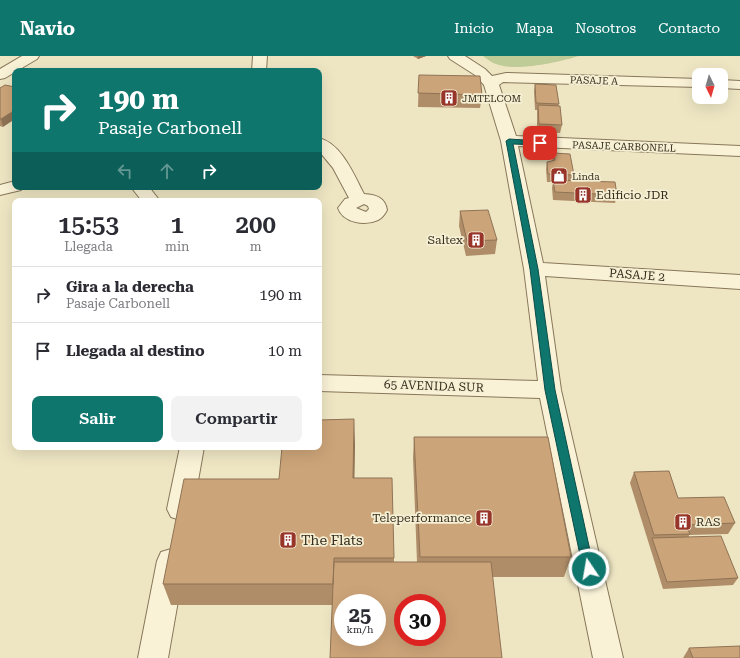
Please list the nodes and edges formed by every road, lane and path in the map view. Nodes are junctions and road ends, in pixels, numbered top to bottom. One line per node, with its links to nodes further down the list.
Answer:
1 (32, 56): 7 (street)
2 (44, 56): 5 (street)
3 (260, 56): 6 (street)
4 (455, 56): 11 (street)
5 (23, 68)
6 (259, 68)
7 (0, 75)
8 (12, 75): 9 (street)
9 (0, 81)
10 (692, 83): 11 (street, PASAJE A)
11 (491, 84): 14 (street)
12 (728, 84): 13 (street)
13 (740, 84)
14 (509, 141): 16 (street, PASAJE CARBONELL); 22 (street)
15 (322, 145): 21 (street)
16 (740, 151)
17 (12, 187): 18 (street)
18 (0, 190)
19 (142, 190): 20 (street)
20 (149, 198)
21 (358, 199)
22 (534, 269): 23 (street, PASAJE 2); 25 (street)
23 (740, 282)
24 (322, 383): 25 (street, 65 AVENIDA SUR)
25 (550, 390): 28 (street)
26 (191, 450): 27 (street)
27 (153, 658)
28 (608, 658)

